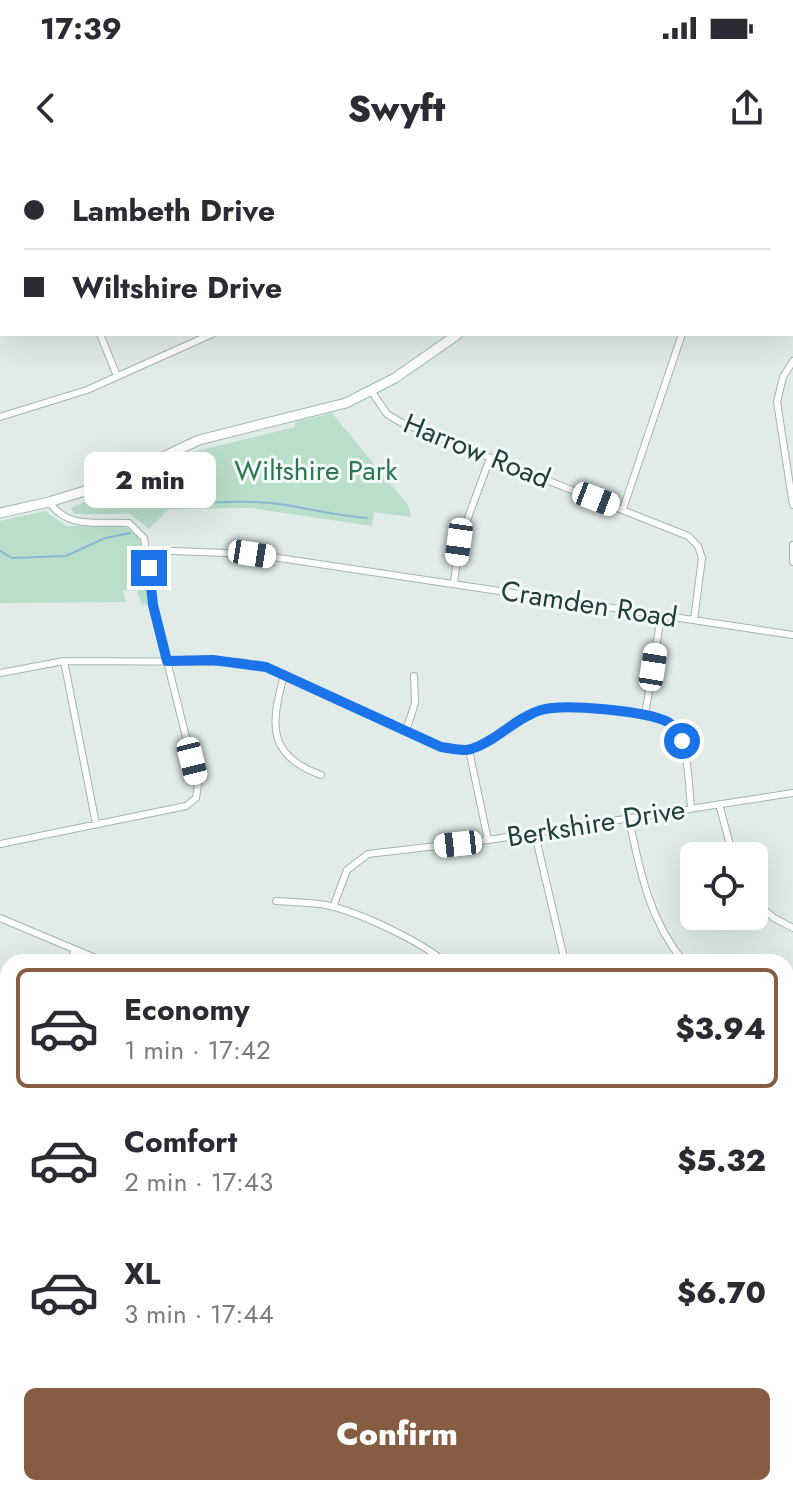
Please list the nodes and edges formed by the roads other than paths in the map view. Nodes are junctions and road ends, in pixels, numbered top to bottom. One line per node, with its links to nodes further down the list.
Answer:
1 (101, 336): 6 (street)
2 (207, 336): 6 (street)
3 (455, 336): 7 (main road)
4 (681, 336): 12 (street)
5 (793, 361): 11 (street)
6 (117, 376): 8 (street)
7 (372, 392): 9 (street, Harrow Road); 10 (main road)
8 (0, 417)
9 (490, 458): 12 (street, Harrow Road); 17 (street)
10 (49, 502): 13 (main road); 15 (street)
11 (793, 505)
12 (623, 509): 19 (street, Harrow Road)
13 (0, 513)
14 (793, 545): 16 (street)
15 (147, 550): 17 (street, Cramden Road); 22 (street)
16 (793, 562)
17 (454, 583): 18 (street, Cramden Road)
18 (661, 616): 19 (street, Cramden Road); 26 (street)
19 (694, 620): 20 (street, Cramden Road)
20 (793, 635)
21 (64, 661): 22 (street); 23 (street); 34 (street)
22 (167, 661): 24 (street); 34 (street)
23 (0, 673)
24 (284, 675): 27 (street); 29 (street)
25 (414, 676): 27 (street)
26 (645, 715): 28 (street); 32 (street)
27 (406, 731): 28 (street)
28 (469, 750): 36 (street)
29 (321, 775)
30 (793, 793): 31 (street, Berkshire Drive)
31 (719, 804): 32 (street, Berkshire Drive); 37 (street)
32 (691, 808): 33 (street, Berkshire Drive)
33 (629, 819): 35 (street, Berkshire Drive); 49 (street)
34 (96, 824): 38 (street)
35 (535, 834): 36 (street, Berkshire Drive); 48 (street)
36 (488, 840): 40 (street, Berkshire Drive)
37 (729, 842)
38 (0, 844)
39 (276, 901): 40 (street)
40 (333, 907): 47 (street)
41 (768, 913): 43 (street)
42 (0, 918): 44 (street)
43 (793, 928)
44 (75, 950): 45 (street); 46 (street)
45 (73, 954)
46 (85, 954)
47 (434, 954)
48 (563, 954)
49 (677, 954)

